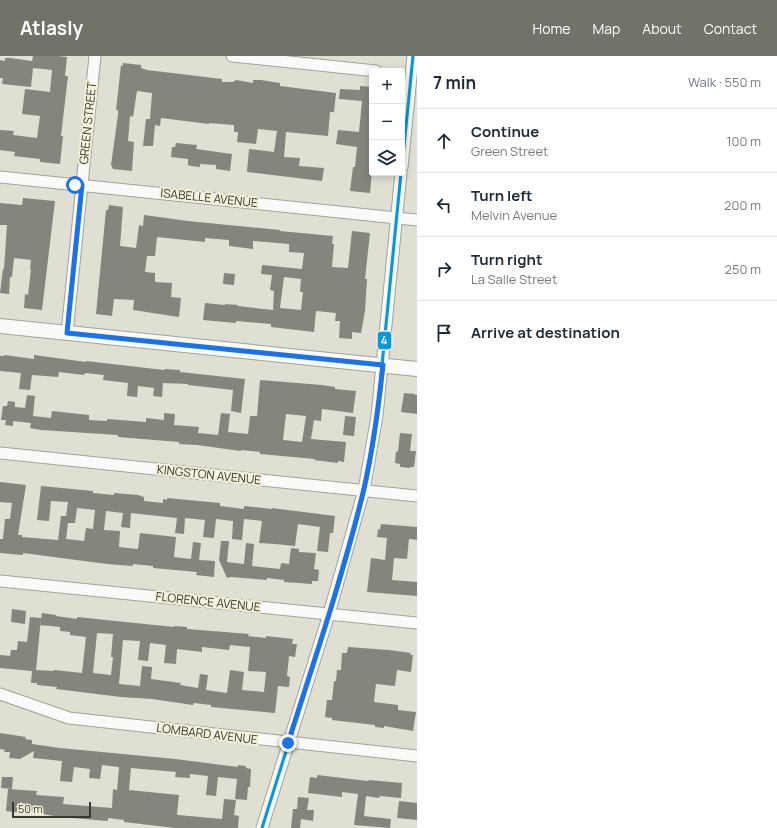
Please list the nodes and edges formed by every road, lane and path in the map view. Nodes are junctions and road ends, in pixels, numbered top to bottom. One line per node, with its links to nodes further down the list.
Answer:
1 (95, 56): 9 (street, GREEN STREET)
2 (232, 56): 4 (street)
3 (413, 56): 5 (street)
4 (369, 70)
5 (410, 75): 6 (street)
6 (404, 140)
7 (401, 176): 10 (street)
8 (0, 177): 9 (street, ISABELLE AVENUE)
9 (82, 185): 10 (street, ISABELLE AVENUE); 13 (street, GREEN STREET)
10 (397, 218): 11 (street, ISABELLE AVENUE); 14 (street)
11 (417, 220)
12 (0, 326): 13 (street)
13 (67, 333): 14 (street)
14 (383, 365): 15 (street); 17 (street)
15 (417, 369)
16 (0, 453): 17 (street, KINGSTON AVENUE)
17 (364, 490): 18 (street, KINGSTON AVENUE); 20 (street)
18 (417, 496)
19 (0, 581): 20 (street, FLORENCE AVENUE)
20 (329, 614): 21 (street, FLORENCE AVENUE); 23 (street)
21 (417, 623)
22 (0, 694): 23 (street, LOMBARD AVENUE)
23 (288, 743): 24 (street, LOMBARD AVENUE); 25 (street)
24 (417, 756)
25 (262, 828)

